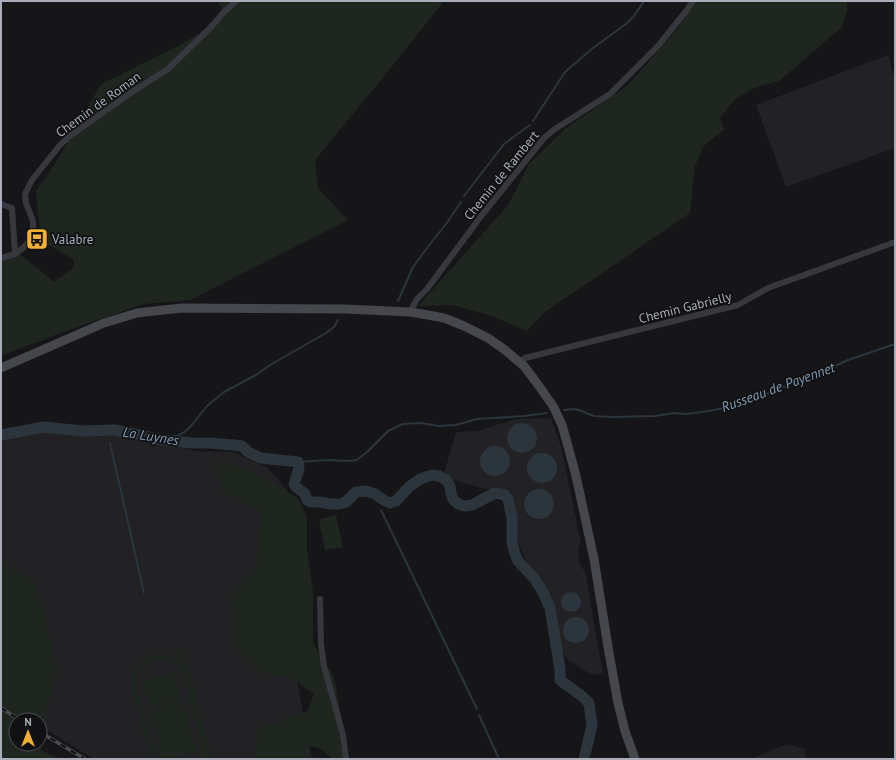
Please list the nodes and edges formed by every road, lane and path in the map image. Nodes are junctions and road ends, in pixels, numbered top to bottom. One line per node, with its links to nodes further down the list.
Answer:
1 (236, 1): 5 (street, Chemin de Roman)
2 (693, 1): 7 (street, Chemin de Rambert)
3 (1, 204): 5 (street)
4 (895, 242): 8 (street, Chemin Gabrielly)
5 (15, 254): 6 (street, Chemin de Roman)
6 (1, 258)
7 (410, 312): 8 (main road); 9 (main road)
8 (520, 362): 12 (main road)
9 (1, 367)
10 (320, 599): 11 (street)
11 (346, 759)
12 (635, 759)

